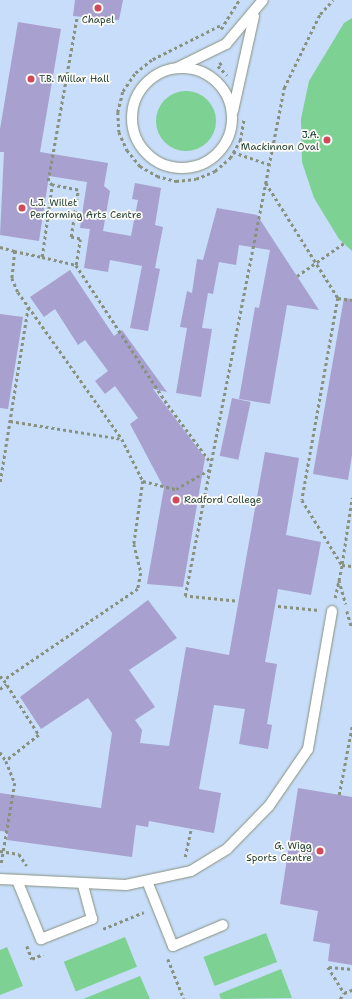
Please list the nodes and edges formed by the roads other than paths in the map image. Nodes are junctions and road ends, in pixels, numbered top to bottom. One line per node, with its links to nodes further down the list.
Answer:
1 (263, 0): 2 (lane)
2 (255, 14): 3 (lane); 4 (lane)
3 (177, 68): 4 (lane); 4 (lane)
4 (232, 115)
5 (332, 611): 8 (lane)
6 (0, 879): 7 (lane)
7 (18, 880): 9 (lane); 9 (lane)
8 (147, 881): 9 (lane); 10 (lane)
9 (83, 885)
10 (224, 925)

